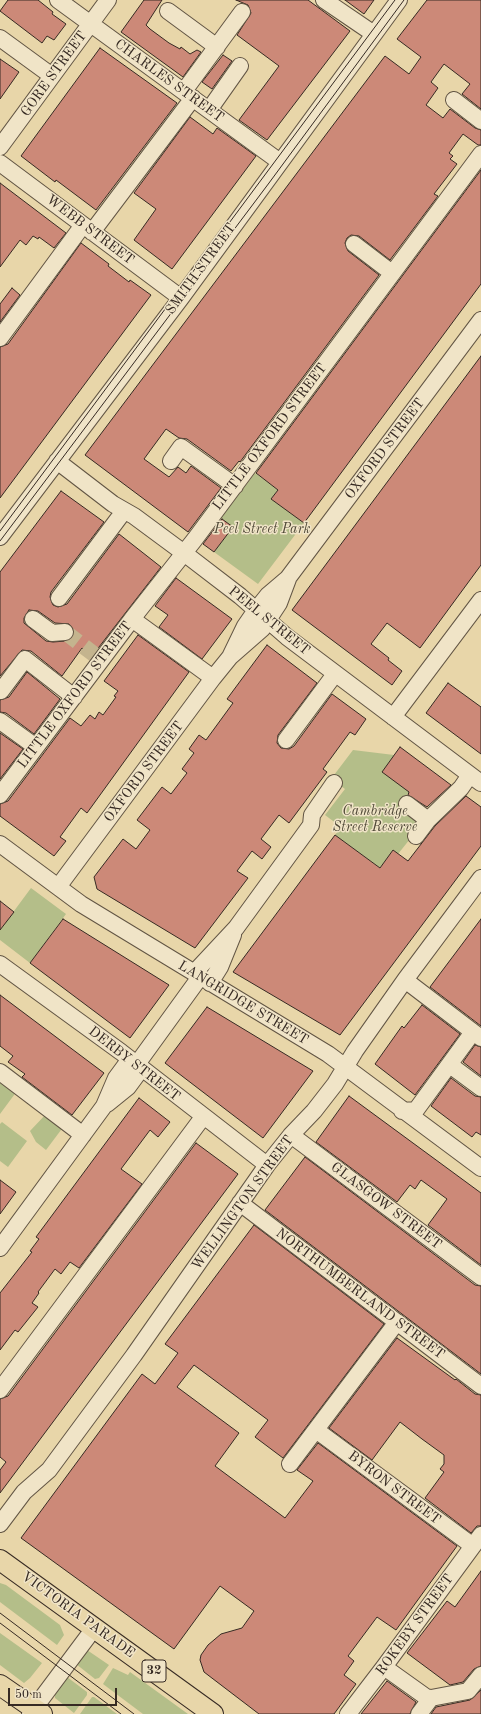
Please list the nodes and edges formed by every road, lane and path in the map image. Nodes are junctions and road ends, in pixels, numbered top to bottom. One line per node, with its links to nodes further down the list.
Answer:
1 (58, 0): 7 (street, CHARLES STREET)
2 (108, 0): 7 (street, GORE STREET)
3 (324, 0): 8 (street)
4 (399, 0): 8 (street, SMITH STREET)
5 (168, 11): 10 (street)
6 (242, 12): 10 (street)
7 (90, 24): 12 (street, GORE STREET); 13 (street, CHARLES STREET)
8 (374, 34): 19 (street, SMITH STREET)
9 (0, 38): 12 (street)
10 (217, 47): 13 (street)
11 (240, 66): 15 (street)
12 (52, 76): 17 (street, GORE STREET)
13 (189, 95): 15 (street, CHARLES STREET); 21 (street)
14 (454, 100): 16 (street)
15 (209, 110): 19 (street, CHARLES STREET)
16 (481, 120)
17 (0, 147)
18 (481, 154): 23 (street, LITTLE OXFORD STREET)
19 (280, 162): 24 (street, SMITH STREET)
20 (0, 163): 21 (street, WEBB STREET)
21 (88, 229): 24 (street, WEBB STREET); 26 (street)
22 (354, 244): 23 (street)
23 (384, 277): 29 (street, LITTLE OXFORD STREET)
24 (180, 298): 27 (street, SMITH STREET)
25 (481, 320): 35 (street, OXFORD STREET)
26 (0, 338)
27 (56, 461): 30 (street, PEEL STREET); 31 (street, SMITH STREET)
28 (171, 461): 29 (street)
29 (235, 486): 32 (street, LITTLE OXFORD STREET)
30 (124, 511): 32 (street, PEEL STREET); 33 (street)
31 (0, 537)
32 (184, 553): 35 (street, PEEL STREET); 37 (street, LITTLE OXFORD STREET)
33 (59, 598)
34 (481, 600): 43 (street)
35 (262, 615): 39 (street, PEEL STREET); 40 (street, OXFORD STREET)
36 (33, 619): 38 (street)
37 (132, 619): 40 (street); 42 (street, LITTLE OXFORD STREET)
38 (65, 632)
39 (335, 674): 43 (street, PEEL STREET); 45 (street)
40 (213, 678): 55 (street, OXFORD STREET)
41 (1, 691): 42 (street)
42 (74, 696): 46 (street, LITTLE OXFORD STREET)
43 (393, 717): 47 (street, PEEL STREET)
44 (0, 721): 46 (street)
45 (286, 740)
46 (36, 747): 49 (street, LITTLE OXFORD STREET)
47 (476, 779): 51 (street)
48 (334, 783): 57 (street)
49 (0, 795)
50 (406, 804): 51 (street)
51 (428, 820): 52 (street)
52 (416, 836)
53 (0, 844): 55 (street, LANGRIDGE STREET)
54 (481, 878): 58 (street, WELLINGTON STREET)
55 (58, 887): 57 (street, LANGRIDGE STREET)
56 (0, 964): 60 (street, DERBY STREET)
57 (201, 978): 60 (street); 62 (street, LANGRIDGE STREET)
58 (405, 980): 59 (street); 62 (street, WELLINGTON STREET)
59 (479, 1036): 61 (street)
60 (136, 1063): 66 (street, DERBY STREET); 67 (street)
61 (450, 1065): 64 (street); 65 (street)
62 (345, 1067): 65 (street, LANGRIDGE STREET); 68 (street, WELLINGTON STREET)
63 (0, 1072): 67 (street)
64 (481, 1088)
65 (402, 1111): 70 (street, LANGRIDGE STREET)
66 (203, 1117): 69 (street, DERBY STREET); 76 (street)
67 (83, 1135): 72 (street)
68 (291, 1135): 69 (street, WELLINGTON STREET); 73 (street, GLASGOW STREET)
69 (267, 1165): 71 (street, WELLINGTON STREET)
70 (481, 1168)
71 (240, 1203): 74 (street, NORTHUMBERLAND STREET); 79 (street, WELLINGTON STREET)
72 (0, 1248)
73 (481, 1277)
74 (397, 1322): 75 (street, NORTHUMBERLAND STREET); 77 (street)
75 (481, 1386)
76 (0, 1390)
77 (316, 1430): 78 (street); 80 (street, BYRON STREET)
78 (290, 1464)
79 (0, 1524)
80 (477, 1540): 83 (street, ROKEBY STREET)
81 (0, 1560): 82 (main road, VICTORIA PARADE / 32)
82 (95, 1627): 87 (street); 88 (main road, VICTORIA PARADE / 32)
83 (384, 1667): 86 (street); 89 (street, ROKEBY STREET)
84 (481, 1675): 86 (street)
85 (0, 1685): 87 (main road)
86 (431, 1698): 90 (street)
87 (35, 1712)
88 (213, 1714)
89 (348, 1714)
90 (419, 1714)

